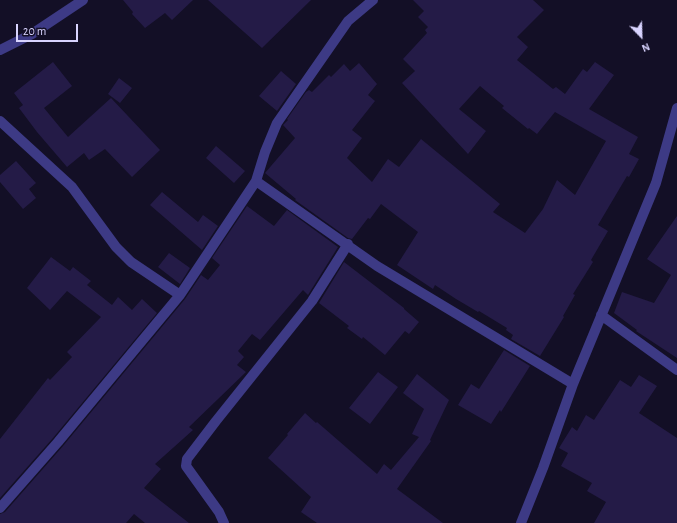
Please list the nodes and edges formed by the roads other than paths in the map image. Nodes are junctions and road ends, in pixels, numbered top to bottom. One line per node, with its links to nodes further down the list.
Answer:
1 (83, 0): 3 (street)
2 (373, 0): 6 (street)
3 (0, 50)
4 (677, 108): 9 (street)
5 (0, 121): 8 (street)
6 (256, 181): 7 (street); 8 (street)
7 (348, 244): 11 (street); 13 (street)
8 (180, 295): 12 (street)
9 (601, 315): 10 (street); 11 (street)
10 (677, 370)
11 (573, 384): 14 (street)
12 (0, 508)
13 (224, 523)
14 (521, 523)

